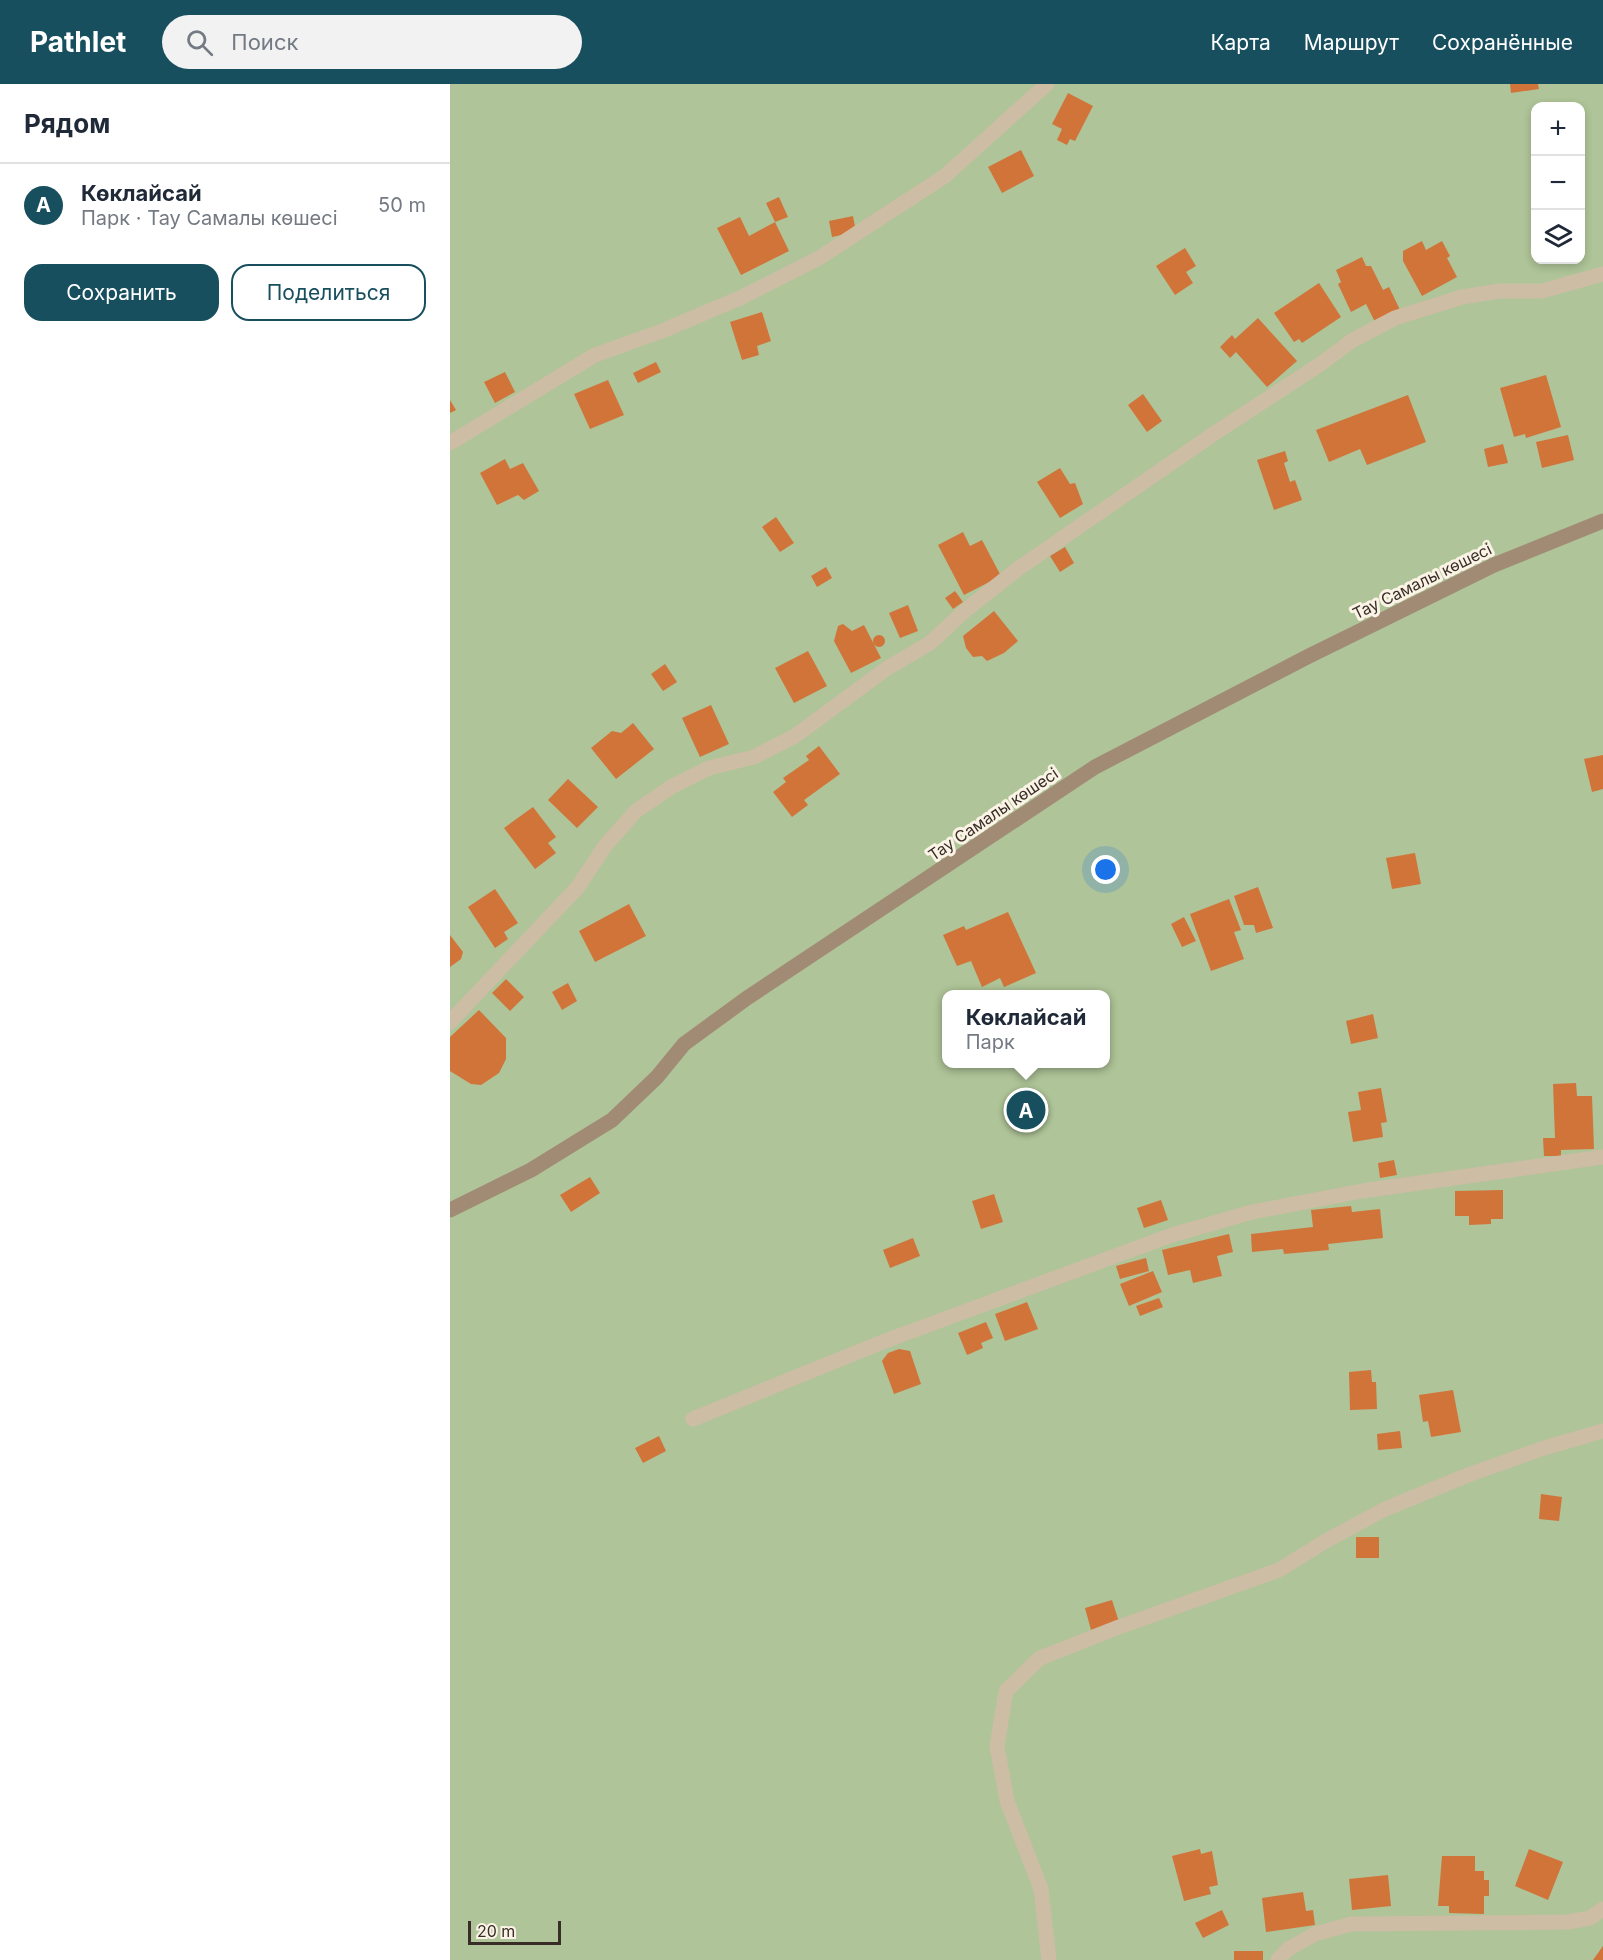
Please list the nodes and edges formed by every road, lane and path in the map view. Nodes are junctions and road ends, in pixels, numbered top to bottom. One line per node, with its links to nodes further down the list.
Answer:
1 (1047, 84): 3 (street)
2 (1603, 274): 5 (street)
3 (450, 443)
4 (1603, 521): 7 (street, Тау Самалы көшесі)
5 (450, 1022)
6 (1603, 1157): 8 (street)
7 (450, 1210)
8 (693, 1419)
9 (1603, 1431): 11 (street)
10 (1603, 1909): 12 (street)
11 (1049, 1960)
12 (1278, 1960)

